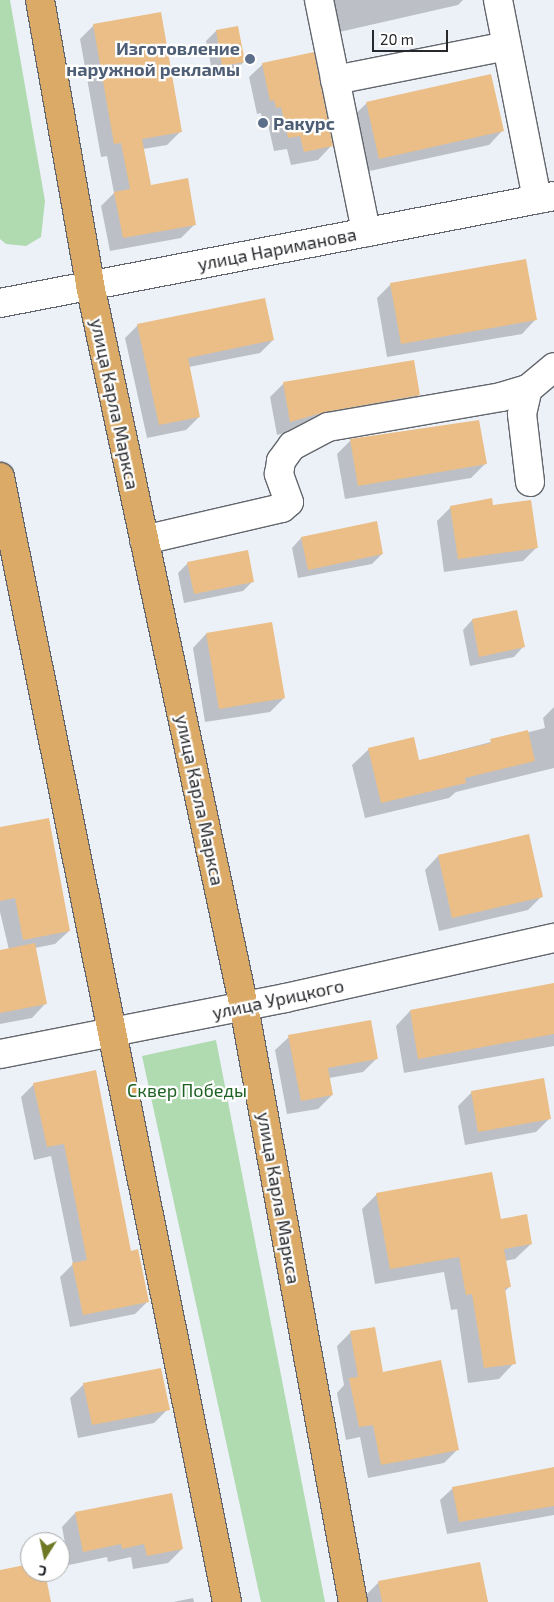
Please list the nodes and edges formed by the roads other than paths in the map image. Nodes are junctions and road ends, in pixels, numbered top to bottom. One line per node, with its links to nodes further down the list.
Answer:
1 (40, 0): 8 (main road, улица Карла Маркса)
2 (319, 0): 5 (street)
3 (498, 0): 4 (street)
4 (506, 46): 5 (street); 6 (street)
5 (335, 80): 7 (street)
6 (545, 198): 7 (street, улица Нариманова)
7 (366, 232): 8 (street, улица Нариманова)
8 (90, 285): 9 (street, улица Нариманова); 14 (main road, улица Карла Маркса)
9 (0, 303)
10 (554, 366): 11 (street)
11 (528, 389): 13 (street); 14 (street)
12 (0, 477): 17 (main road)
13 (530, 482)
14 (144, 540): 16 (main road, улица Карла Маркса)
15 (554, 938): 16 (street, улица Урицкого)
16 (244, 1007): 17 (street, улица Урицкого); 20 (main road, улица Карла Маркса)
17 (112, 1033): 18 (street, улица Урицкого); 19 (main road)
18 (0, 1054)
19 (227, 1602)
20 (353, 1602)

